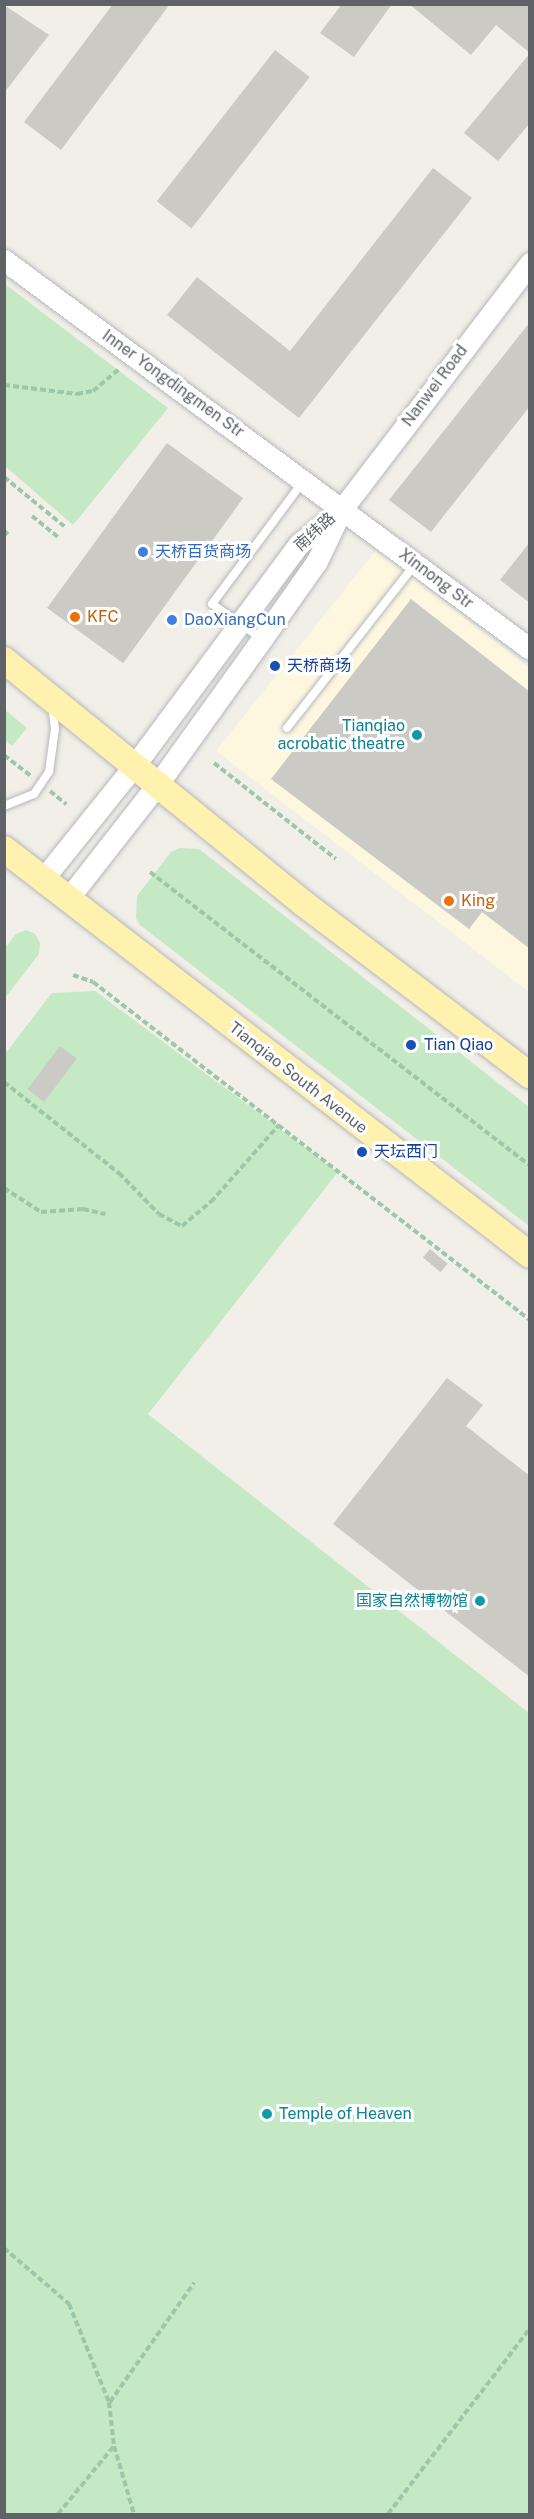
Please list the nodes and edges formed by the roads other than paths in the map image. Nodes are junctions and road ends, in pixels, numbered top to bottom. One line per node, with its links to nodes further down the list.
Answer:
1 (4, 260): 3 (street, Inner Yongdingmen Str)
2 (530, 264): 4 (street, Nanwei Road)
3 (304, 480): 4 (street, Inner Yongdingmen Str); 6 (lane)
4 (342, 509): 5 (street, Xinnong Str); 6 (street, 南纬路); 7 (street, 南纬路)
5 (415, 563): 8 (street, Xinnong Str); 11 (lane)
6 (239, 623): 7 (lane); 12 (street, 南纬路)
7 (262, 639): 13 (street, 南纬路)
8 (530, 649)
9 (4, 660): 10 (main road)
10 (51, 698): 12 (main road); 14 (lane)
11 (287, 728)
12 (134, 766): 13 (main road); 16 (street, 南纬路)
13 (157, 785): 17 (street, 南纬路); 18 (main road)
14 (4, 806)
15 (4, 849): 16 (main road, Tianqiao South Avenue)
16 (43, 879): 17 (main road, Tianqiao South Avenue)
17 (67, 900): 19 (main road, Tianqiao South Avenue)
18 (530, 1075)
19 (530, 1255)

